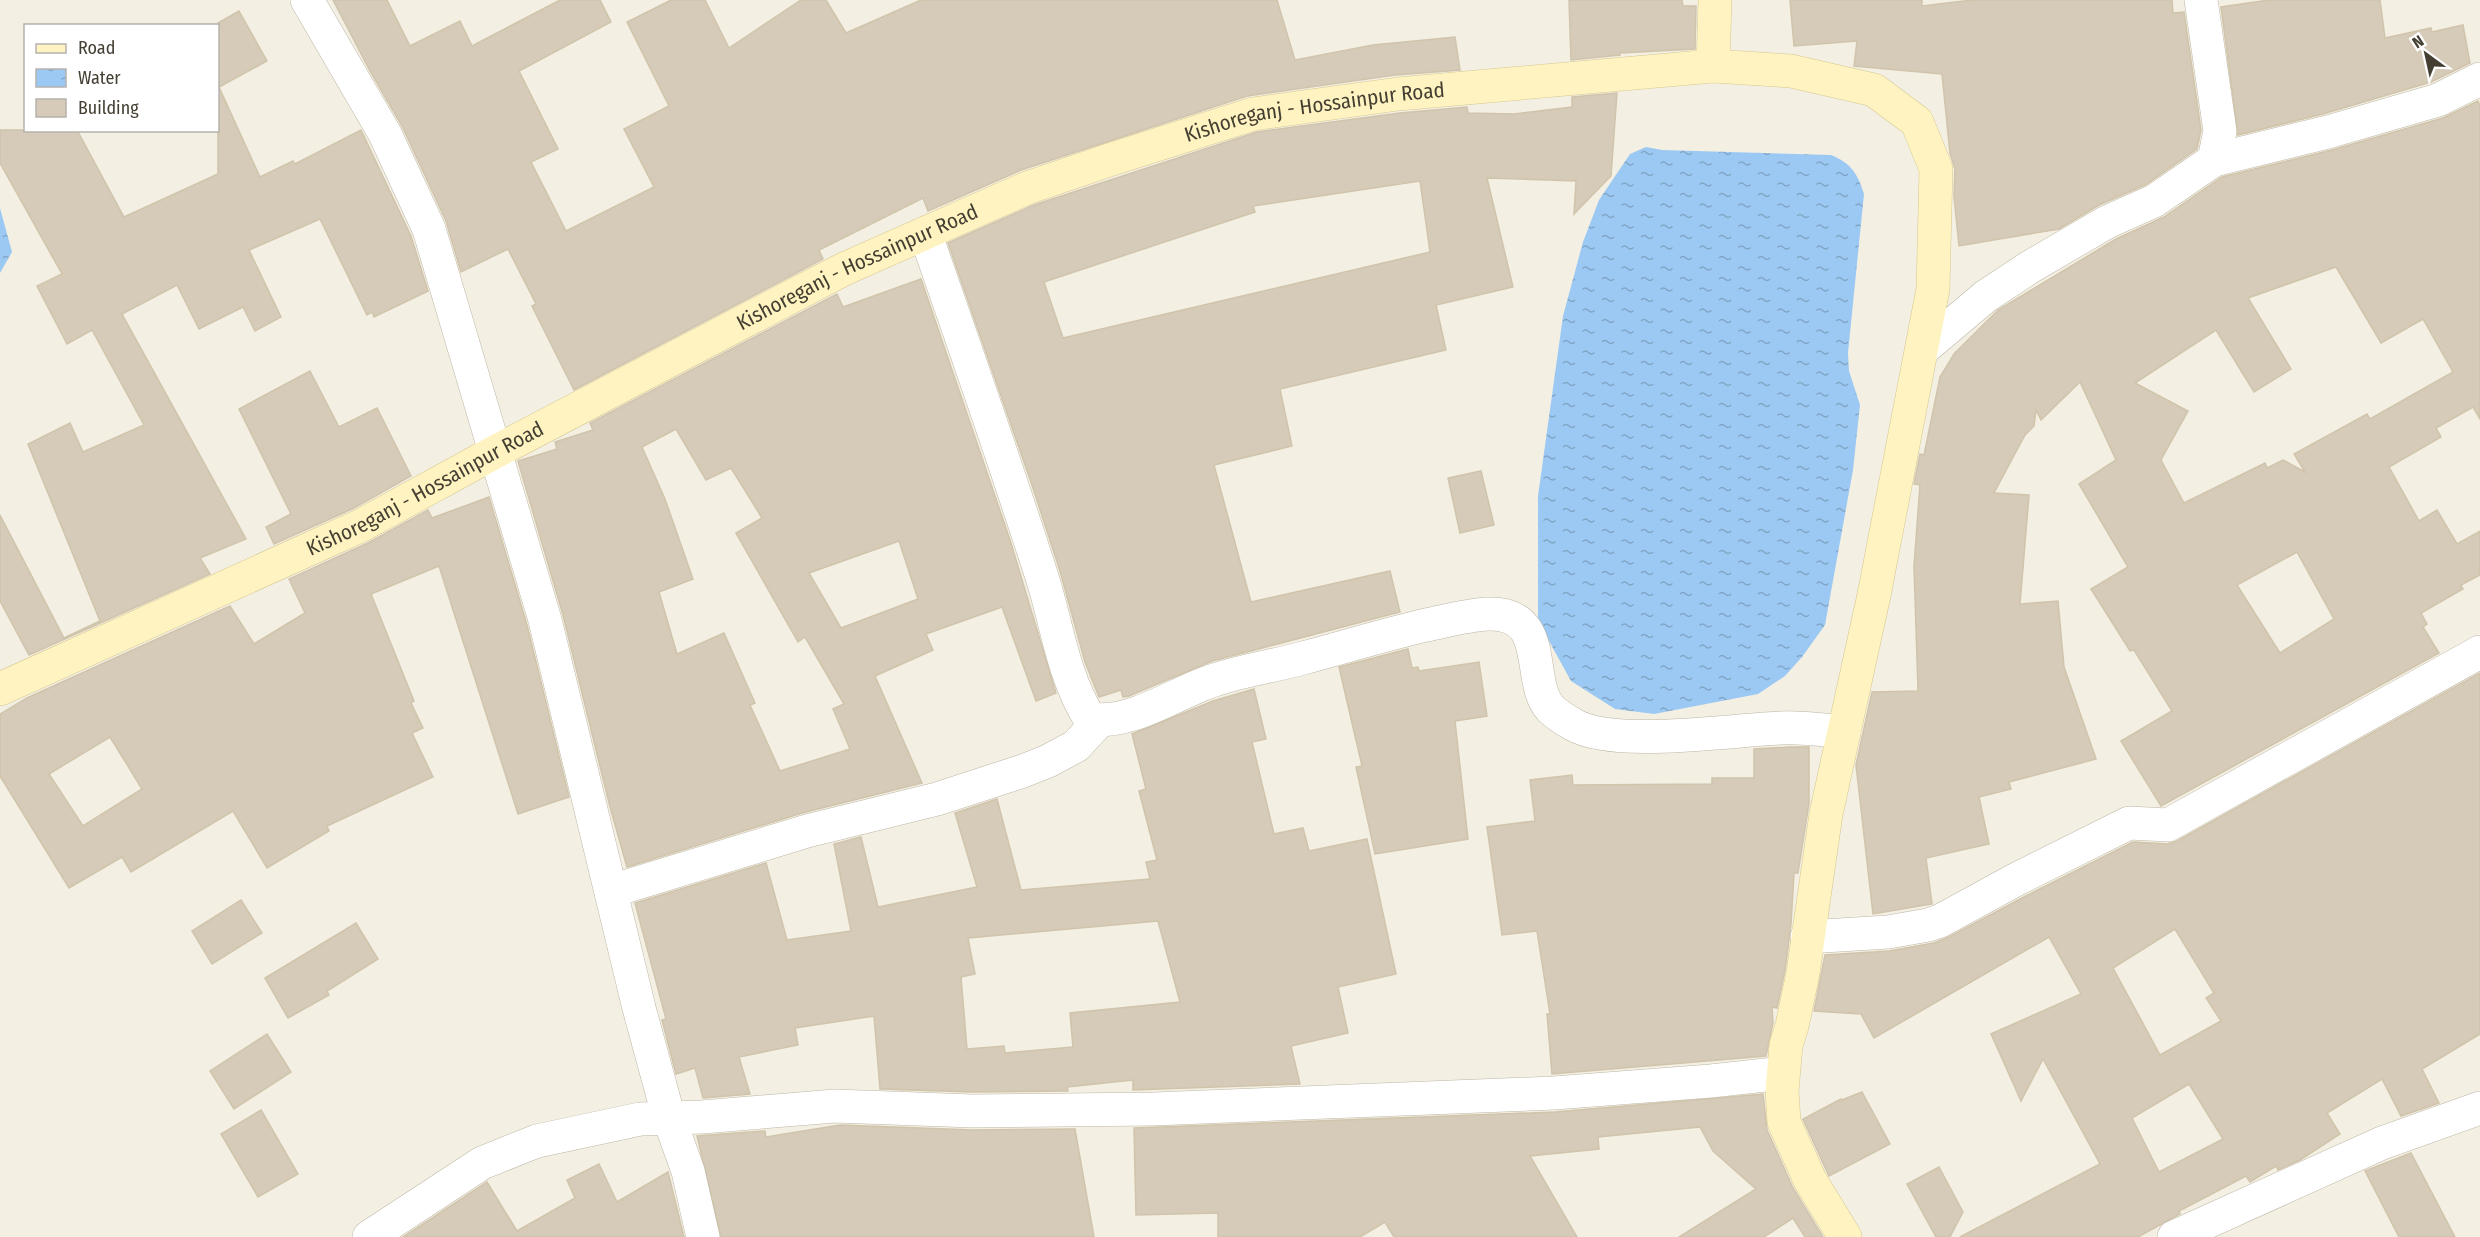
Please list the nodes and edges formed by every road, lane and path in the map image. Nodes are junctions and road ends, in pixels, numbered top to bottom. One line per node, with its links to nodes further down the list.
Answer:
1 (308, 0): 9 (street)
2 (1714, 0): 4 (main road)
3 (2201, 0): 6 (street)
4 (1713, 66): 7 (main road, Kishoreganj - Hossainpur Road); 8 (main road, Kishoreganj - Hossainpur Road)
5 (2480, 79): 6 (street)
6 (2214, 160): 8 (street)
7 (925, 233): 9 (main road, Kishoreganj - Hossainpur Road); 12 (street)
8 (1922, 350): 13 (main road, Kishoreganj - Hossainpur Road)
9 (495, 452): 11 (main road, Kishoreganj - Hossainpur Road); 14 (street)
10 (2480, 652): 15 (street)
11 (0, 688)
12 (1100, 720): 13 (street); 14 (street)
13 (1844, 732): 15 (main road, Kishoreganj - Hossainpur Road)
14 (611, 891): 18 (street)
15 (1807, 937): 16 (main road, Kishoreganj - Hossainpur Road)
16 (1783, 1073): 18 (street); 21 (main road, Kishoreganj - Hossainpur Road)
17 (2480, 1108): 22 (street)
18 (669, 1118): 19 (street); 20 (street)
19 (369, 1237)
20 (704, 1237)
21 (1845, 1237)
22 (2174, 1237)

